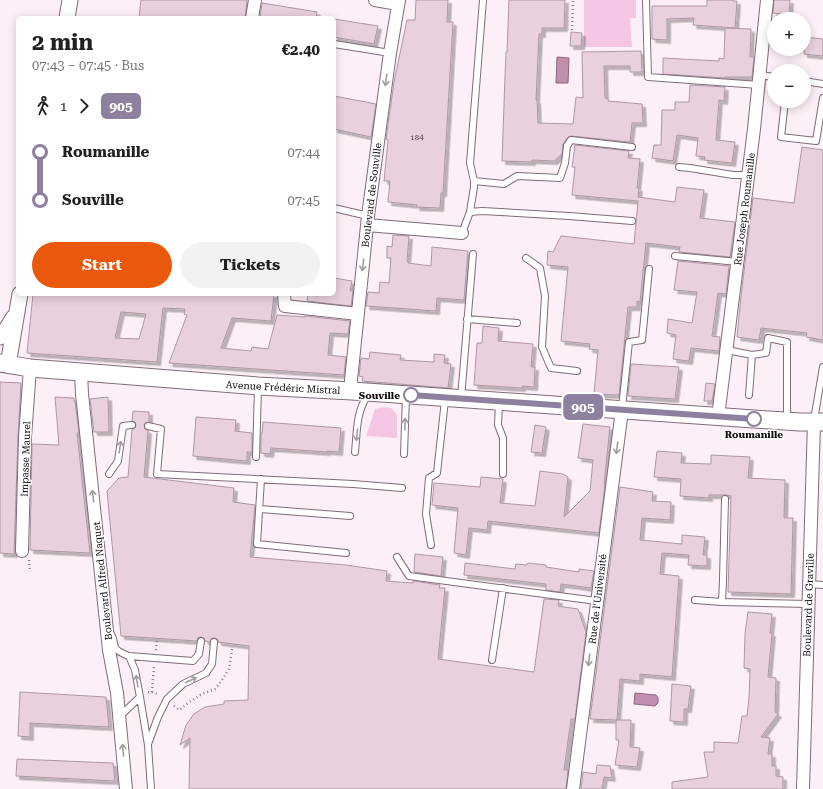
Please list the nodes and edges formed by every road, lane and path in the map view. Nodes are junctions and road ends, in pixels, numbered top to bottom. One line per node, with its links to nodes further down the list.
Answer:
1 (70, 0): 9 (street)
2 (255, 0): 10 (street)
3 (375, 0): 8 (street)
4 (482, 0): 24 (lane)
5 (573, 0): 11 (path)
6 (646, 0): 15 (lane)
7 (767, 0): 15 (street, Rue Joseph Roumanille)
8 (398, 2): 13 (street, Boulevard de Souville)
9 (67, 16)
10 (252, 16)
11 (572, 30)
12 (336, 44): 13 (lane)
13 (390, 53): 27 (street, Boulevard de Souville, one-way to 27)
14 (767, 78): 15 (lane)
15 (759, 80): 23 (street, Rue Joseph Roumanille)
16 (811, 82): 17 (lane)
17 (823, 84)
18 (823, 98): 20 (lane)
19 (785, 108): 20 (lane)
20 (822, 111)
21 (632, 147): 24 (lane)
22 (679, 167): 23 (lane)
23 (749, 175): 33 (street, Rue Joseph Roumanille)
24 (474, 181): 26 (lane)
25 (336, 209): 27 (lane)
26 (470, 212): 28 (lane); 29 (lane)
27 (367, 221): 29 (street); 37 (street, Boulevard de Souville, one-way to 37)
28 (632, 221)
29 (462, 233)
30 (473, 254): 38 (lane)
31 (674, 256): 33 (lane)
32 (526, 258): 46 (lane)
33 (738, 262): 41 (street, Rue Joseph Roumanille)
34 (649, 269): 54 (lane)
35 (284, 296): 37 (street)
36 (19, 301): 40 (street); 43 (street)
37 (358, 314): 52 (street, Boulevard de Souville)
38 (467, 319): 39 (lane); 51 (lane)
39 (517, 323)
40 (0, 337)
41 (727, 350): 42 (lane); 55 (street, Rue Joseph Roumanille)
42 (752, 355): 50 (lane); 56 (lane)
43 (4, 364): 45 (main road, Avenue Frédéric Mistral)
44 (823, 367): 57 (lane)
45 (30, 368): 47 (main road, Avenue Frédéric Mistral); 71 (street, Impasse Maurel)
46 (577, 371)
47 (81, 372): 48 (main road, Avenue Frédéric Mistral); 81 (street, Boulevard Alfred Naquet, one-way to 47)
48 (258, 386): 52 (main road, Avenue Frédéric Mistral); 62 (lane)
49 (406, 395): 51 (main road, Avenue Frédéric Mistral); 52 (main road, Avenue Frédéric Mistral); 61 (lane, one-way to 49)
50 (749, 395)
51 (453, 398): 53 (main road, Avenue Frédéric Mistral); 70 (lane)
52 (356, 400): 60 (lane, one-way to 60)
53 (499, 402): 54 (main road, Avenue Frédéric Mistral); 64 (lane)
54 (622, 410): 55 (main road, Avenue Frédéric Mistral); 78 (street, Rue de l'Université, one-way to 78)
55 (718, 417): 56 (main road, Avenue Frédéric Mistral)
56 (787, 421): 57 (main road, Avenue Frédéric Mistral)
57 (819, 422): 74 (street, Boulevard de Graville)
58 (132, 425): 63 (lane, one-way to 58)
59 (148, 426): 65 (lane)
60 (355, 452)
61 (404, 454)
62 (256, 457)
63 (109, 474)
64 (503, 474)
65 (261, 479): 66 (lane); 68 (lane)
66 (402, 488)
67 (725, 499): 79 (lane)
68 (260, 509): 69 (lane); 72 (lane)
69 (350, 516)
70 (430, 545)
71 (22, 551)
72 (346, 553)
73 (397, 557): 76 (lane)
74 (809, 584): 75 (lane); 80 (street, Boulevard de Graville)
75 (823, 585)
76 (503, 588): 78 (lane); 86 (lane)
77 (695, 600): 79 (lane)
78 (597, 601): 93 (street, Rue de l'Université, one-way to 93)
79 (722, 602): 80 (lane)
80 (808, 604): 94 (street, Boulevard de Graville)
81 (107, 629): 85 (lane); 89 (street, Boulevard Alfred Naquet)
82 (201, 641): 85 (lane)
83 (214, 642): 88 (lane, one-way to 83)
84 (232, 649): 88 (path)
85 (129, 656): 87 (lane, one-way to 85)
86 (492, 660)
87 (140, 697): 89 (lane); 90 (lane)
88 (166, 699): 90 (lane)
89 (119, 717): 91 (street, Boulevard Alfred Naquet, one-way to 89)
90 (148, 745): 92 (lane)
91 (126, 789)
92 (151, 789)
93 (573, 789)
94 (803, 789)

